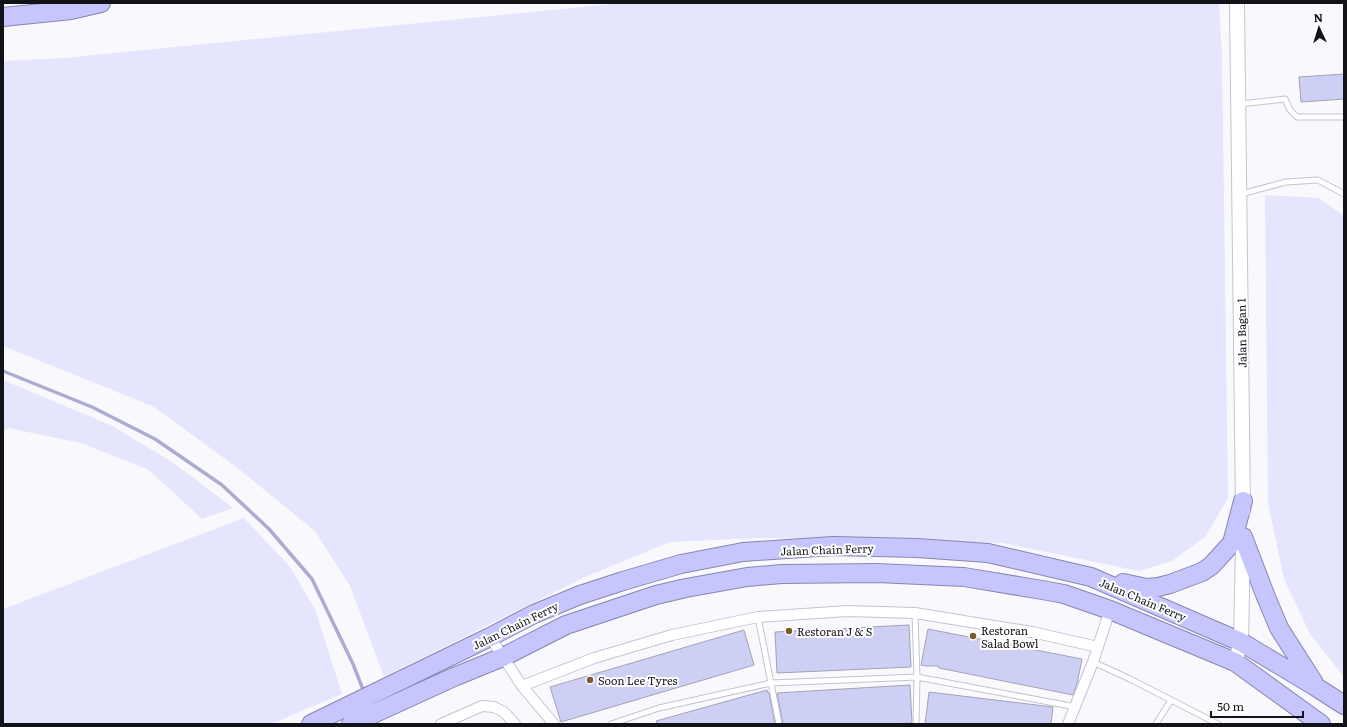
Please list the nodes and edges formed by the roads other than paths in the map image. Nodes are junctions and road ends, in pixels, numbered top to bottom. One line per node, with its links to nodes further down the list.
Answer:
1 (101, 3): 3 (highway)
2 (1237, 3): 4 (street, Jalan Bagan 1)
3 (3, 17)
4 (1238, 104): 5 (lane); 6 (street, Jalan Bagan 1)
5 (1342, 117)
6 (1240, 194): 7 (lane); 8 (street, Jalan Bagan 1)
7 (1344, 194)
8 (1243, 501): 9 (street, Jalan Bagan 1); 10 (highway)
9 (1244, 537): 15 (street, Jalan Bagan 1); 23 (highway)
10 (1091, 577): 14 (highway, Jalan Chain Ferry); 15 (highway, Jalan Chain Ferry)
11 (1110, 610): 16 (street); 17 (highway, Jalan Chain Ferry); 19 (highway, Jalan Chain Ferry)
12 (915, 613): 13 (street); 16 (street); 20 (lane)
13 (758, 617): 21 (lane); 22 (street)
14 (490, 637): 17 (street); 27 (highway, Jalan Chain Ferry)
15 (1241, 642): 19 (street, Jalan Bagan 1); 23 (highway, Jalan Chain Ferry)
16 (1098, 647): 18 (street)
17 (503, 657): 22 (street); 28 (highway, Jalan Chain Ferry)
18 (1093, 662): 24 (lane); 26 (street)
19 (1235, 662): 38 (highway, Jalan Chain Ferry)
20 (917, 677): 21 (lane); 26 (lane); 34 (lane)
21 (771, 683): 32 (lane); 33 (lane)
22 (522, 686): 31 (street)
23 (1316, 686): 25 (highway, Jalan Chain Ferry)
24 (1171, 700): 36 (lane); 37 (lane)
25 (1344, 705)
26 (1076, 707): 35 (street)
27 (310, 724)
28 (351, 724)
29 (441, 724): 30 (street)
30 (514, 724)
31 (554, 724)
32 (611, 724)
33 (779, 724)
34 (916, 724)
35 (1068, 724)
36 (1156, 724)
37 (1218, 724)
38 (1321, 724)

